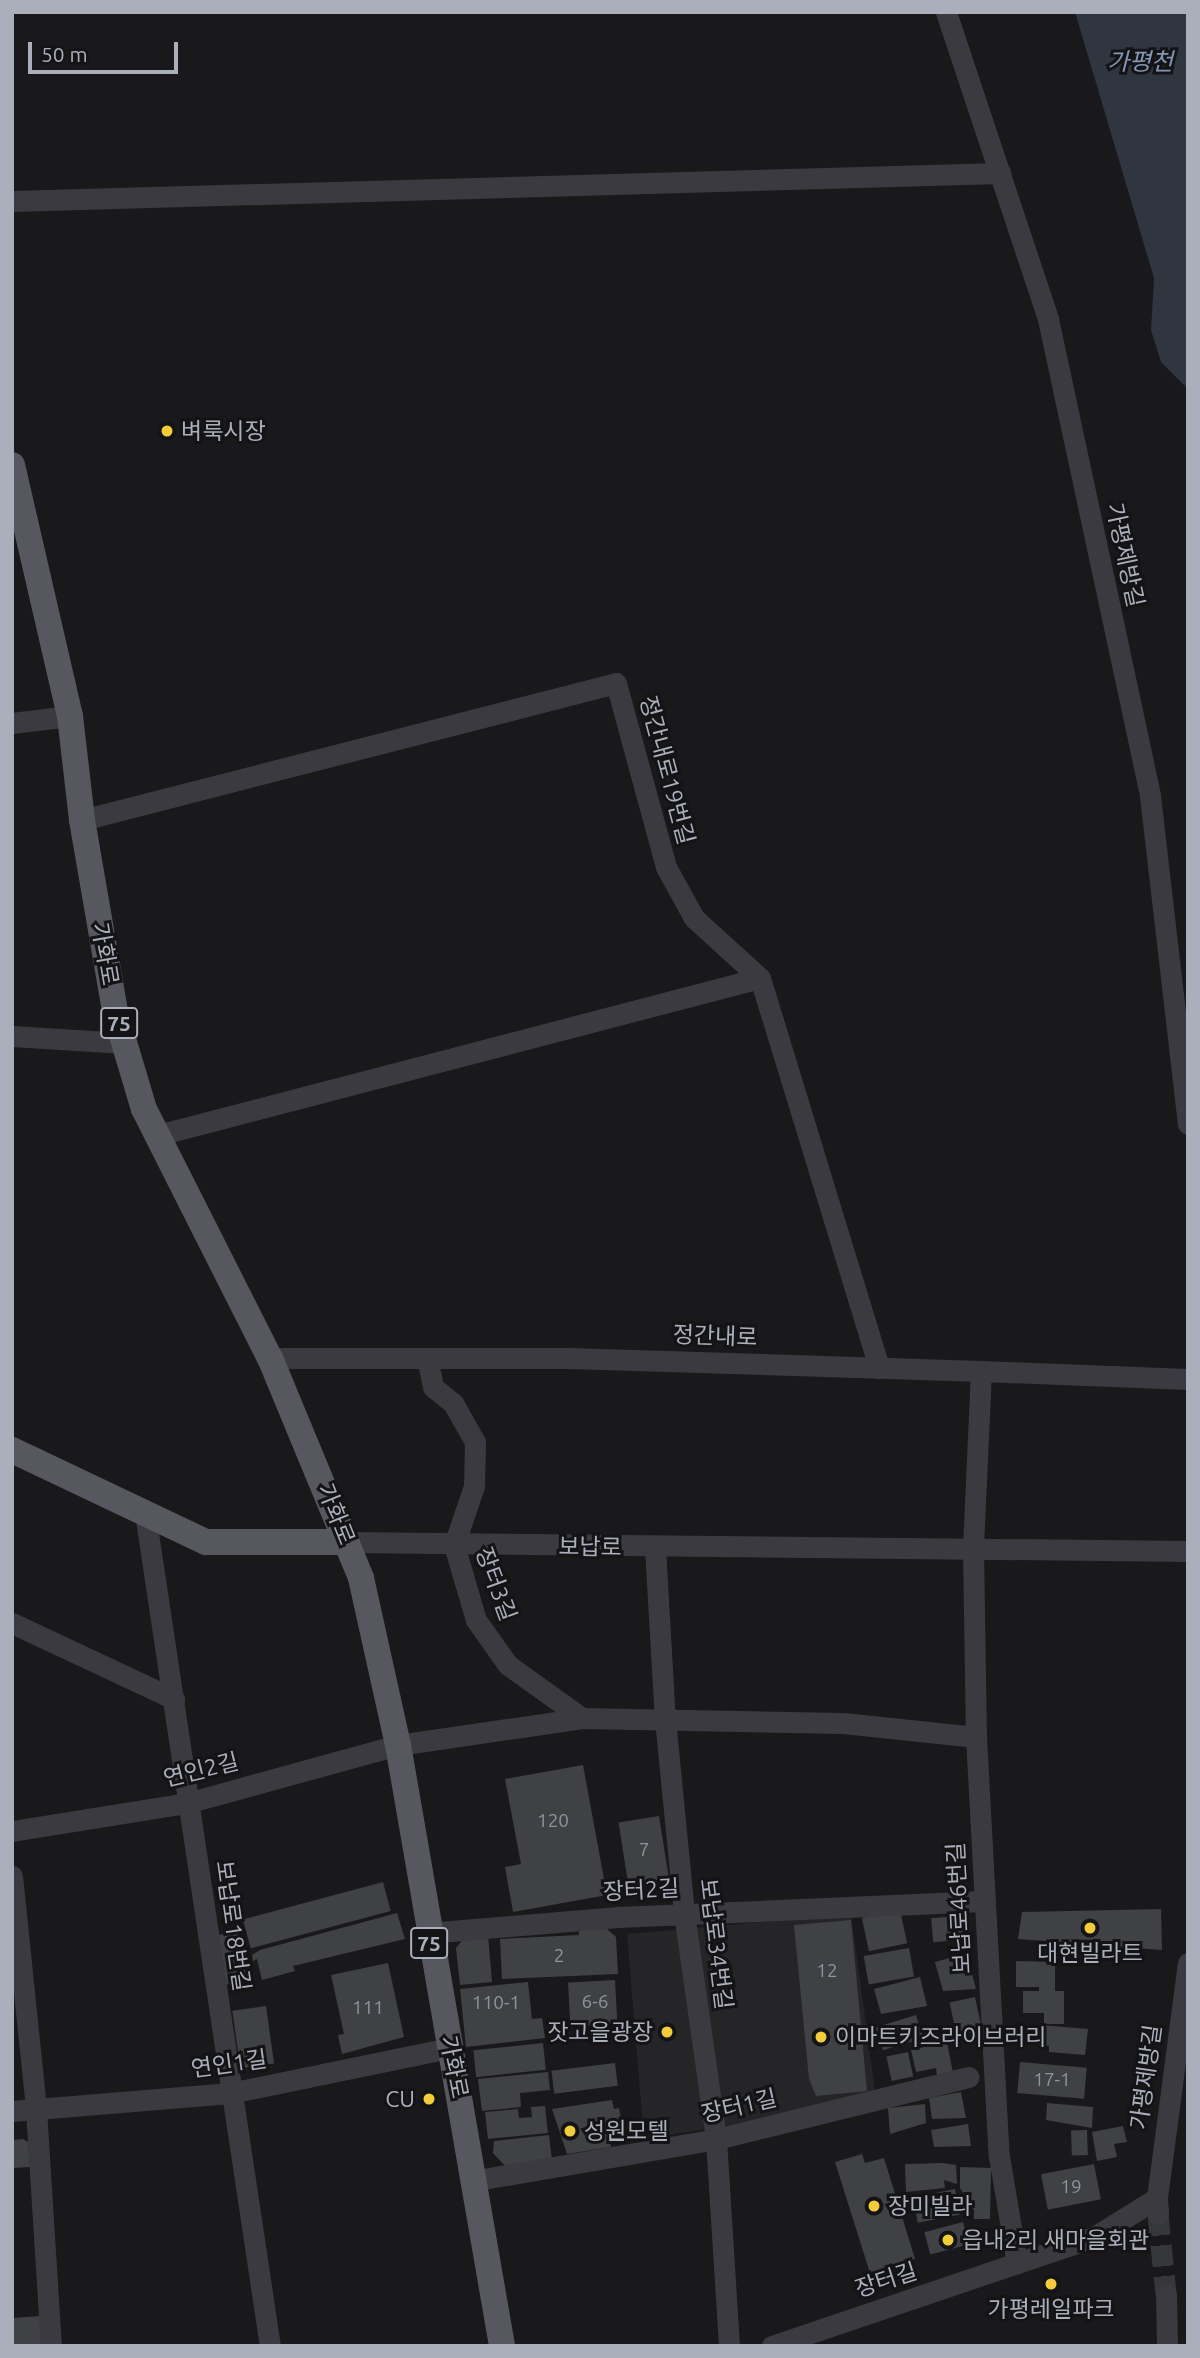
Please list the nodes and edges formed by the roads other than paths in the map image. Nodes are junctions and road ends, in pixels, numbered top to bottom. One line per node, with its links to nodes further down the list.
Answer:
1 (946, 12): 2 (street, 가평제방길)
2 (1001, 173): 3 (street); 11 (street, 가평제방길)
3 (12, 201)
4 (12, 465): 5 (main road, 가화로 / 75)
5 (70, 716): 6 (street); 7 (main road, 가화로 / 75)
6 (12, 723)
7 (82, 820): 8 (street, 정간내로19번길); 10 (main road, 가화로 / 75)
8 (760, 978): 12 (street); 15 (street)
9 (12, 1036): 10 (street)
10 (124, 1043): 12 (main road, 가화로 / 75)
11 (1188, 1124)
12 (158, 1135): 13 (main road, 가화로 / 75)
13 (270, 1358): 14 (street, 정간내로); 20 (main road, 가화로 / 75)
14 (426, 1358): 15 (street, 정간내로); 21 (street, 장터3길)
15 (879, 1368): 16 (street, 정간내로)
16 (981, 1371): 17 (street, 정간내로); 23 (street)
17 (1188, 1379)
18 (12, 1450): 19 (main road, 보납로)
19 (145, 1513): 20 (main road, 보납로); 26 (street, 보납로18번길)
20 (347, 1542): 21 (street, 보납로); 30 (main road, 가화로 / 75)
21 (454, 1545): 22 (street, 보납로); 27 (street, 장터3길)
22 (655, 1548): 23 (street, 보납로); 28 (street, 보납로34번길)
23 (973, 1549): 24 (street, 보납로); 29 (street, 보납로46번길)
24 (1188, 1552)
25 (12, 1623): 26 (street)
26 (174, 1699): 31 (street, 보납로18번길)
27 (582, 1718): 28 (street); 30 (street)
28 (665, 1719): 29 (street); 35 (street, 보납로34번길)
29 (976, 1737): 34 (street, 보납로46번길)
30 (398, 1745): 31 (street, 연인2길); 36 (main road, 가화로 / 75)
31 (187, 1803): 32 (street, 연인2길); 40 (street, 보납로18번길)
32 (12, 1831)
33 (12, 1876): 41 (street)
34 (984, 1901): 35 (street, 장터2길); 45 (street, 보납로46번길)
35 (684, 1913): 36 (street, 장터2길); 43 (street, 보납로34번길)
36 (427, 1933): 38 (main road, 가화로 / 75)
37 (1188, 1963): 45 (street, 가평제방길)
38 (450, 2048): 40 (street, 연인1길); 44 (main road, 가화로 / 75)
39 (969, 2077): 43 (street, 장터1길)
40 (230, 2093): 41 (street, 연인1길); 48 (street, 보납로18번길)
41 (36, 2109): 42 (street, 연인1길); 47 (street)
42 (12, 2111)
43 (716, 2139): 44 (street, 장터1길); 50 (street, 보납로34번길)
44 (477, 2180): 49 (main road, 가화로 / 75)
45 (1017, 2264): 51 (street, 장터길)
46 (1166, 2294): 52 (street)
47 (51, 2346)
48 (270, 2346)
49 (502, 2346)
50 (729, 2346)
51 (772, 2346)
52 (1167, 2346)

